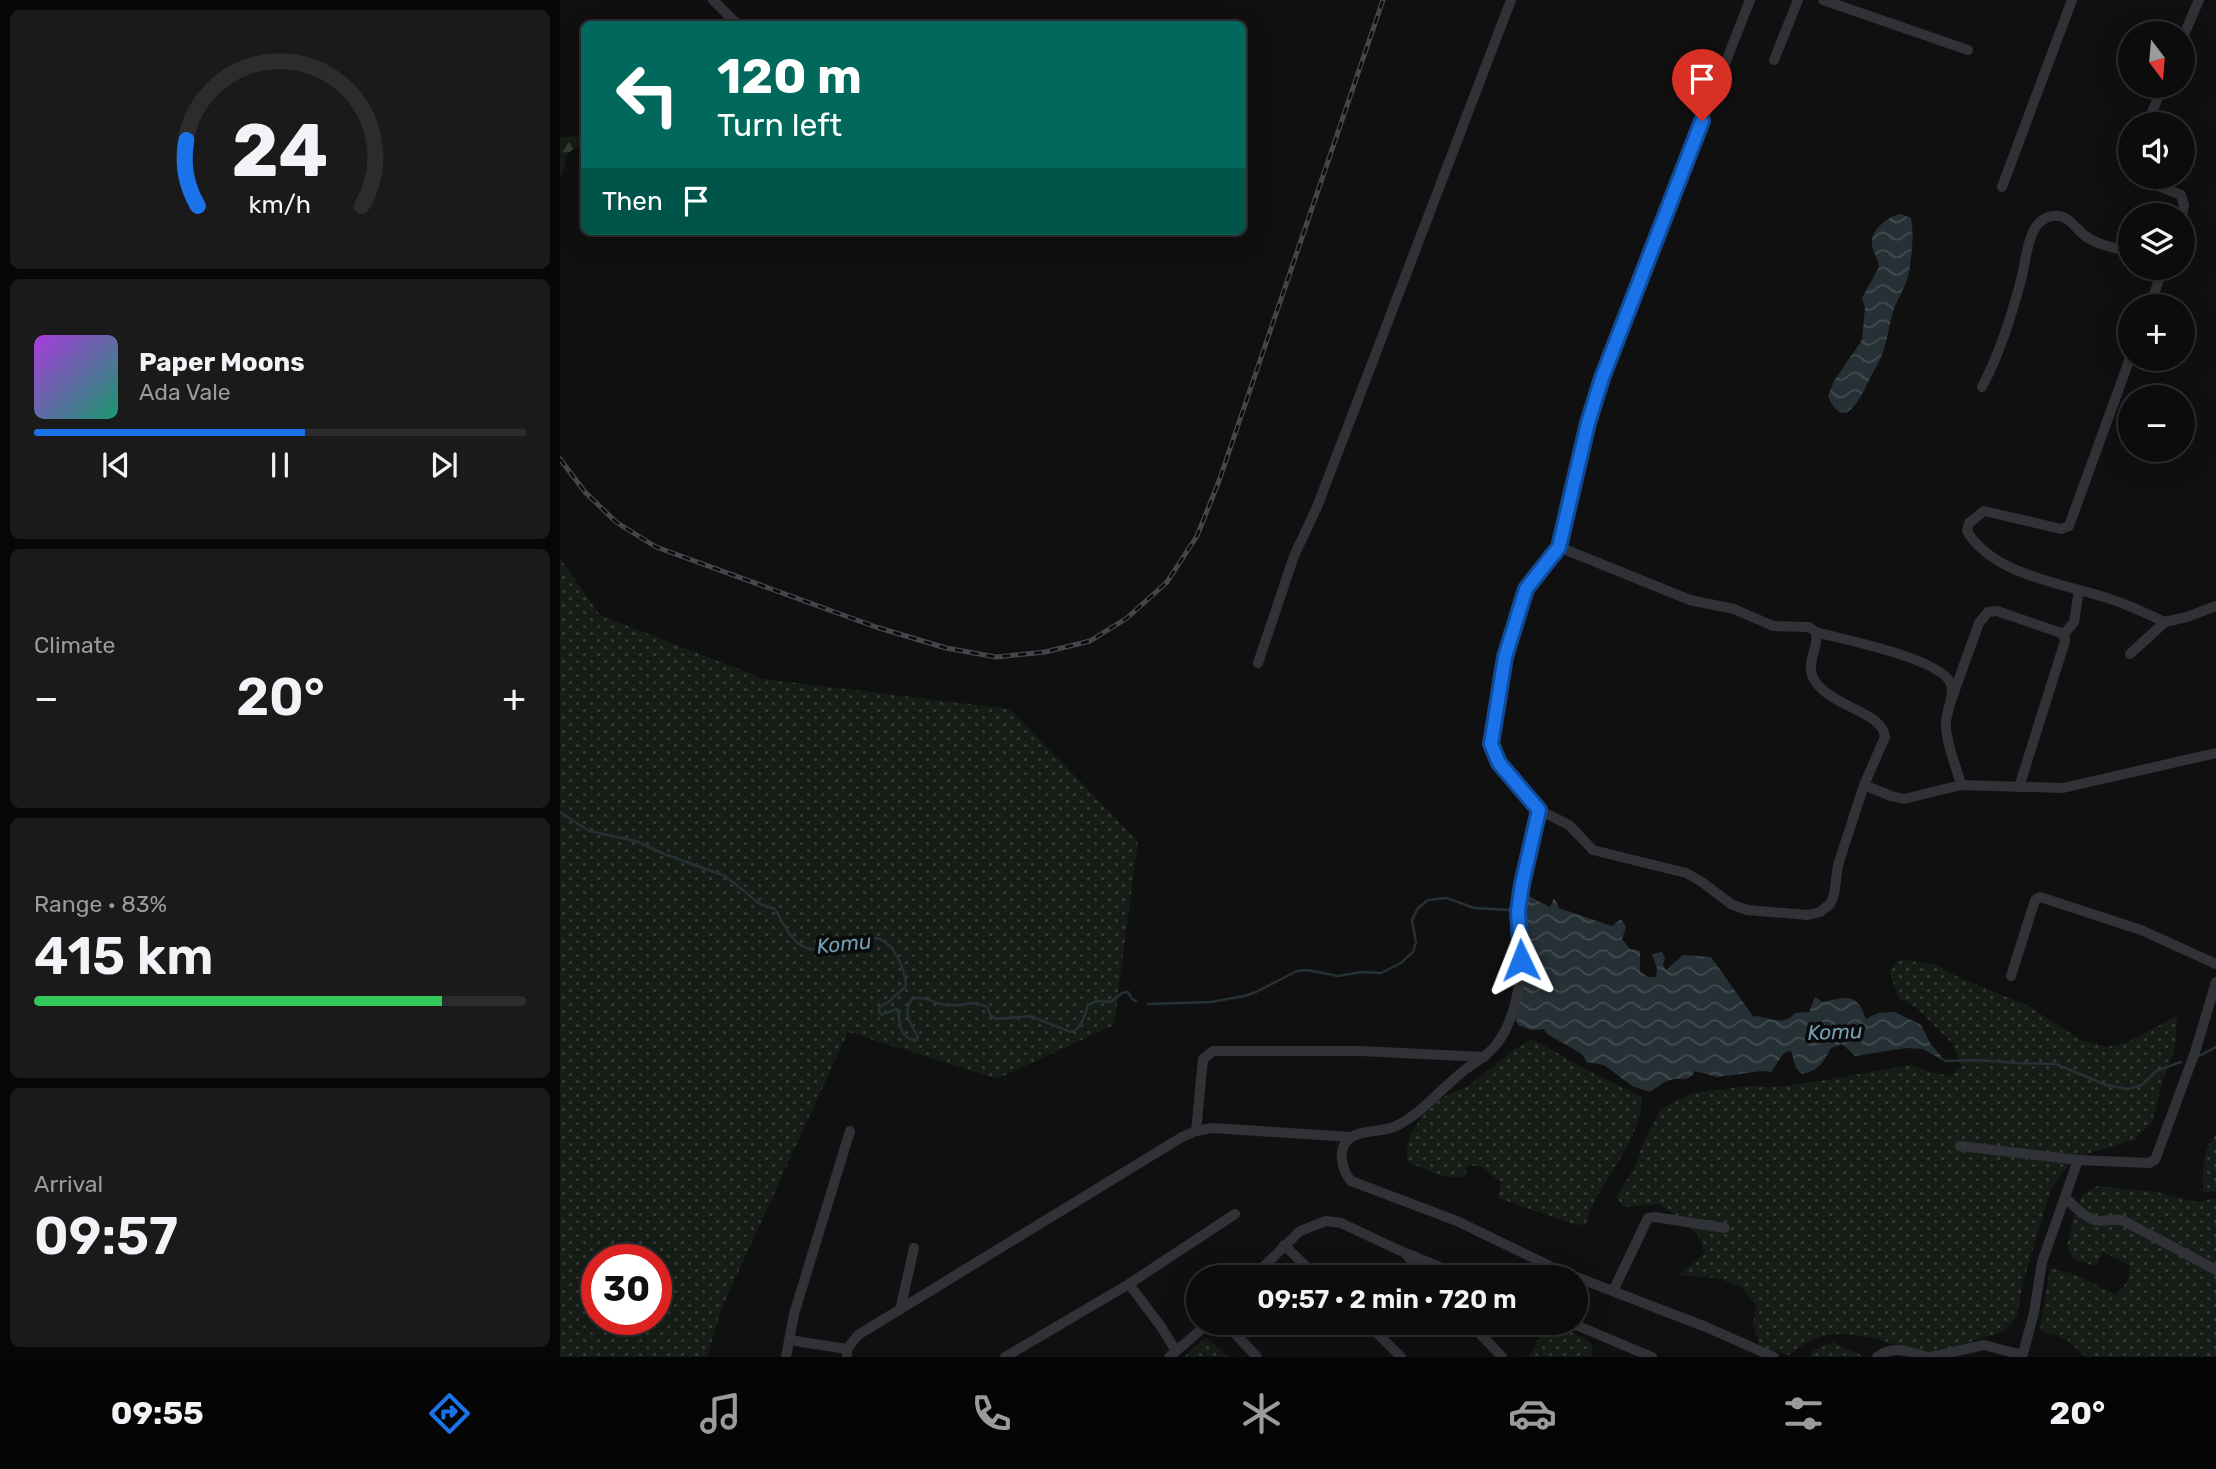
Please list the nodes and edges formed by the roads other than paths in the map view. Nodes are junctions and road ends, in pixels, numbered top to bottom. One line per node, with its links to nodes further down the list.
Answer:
1 (713, 0): 8 (street)
2 (1511, 0): 25 (street)
3 (1750, 0): 18 (street)
4 (1798, 0): 11 (street)
5 (1823, 0): 10 (street)
6 (2072, 0): 12 (street)
7 (2199, 0): 9 (street)
8 (734, 21)
9 (2190, 21)
10 (1968, 50)
11 (1774, 60)
12 (2001, 187)
13 (2166, 189): 14 (street)
14 (2183, 203)
15 (2118, 248): 17 (street)
16 (2125, 371): 19 (street)
17 (1982, 387)
18 (1559, 547): 22 (street); 31 (street)
19 (2079, 590): 21 (street); 23 (street)
20 (2216, 606): 21 (street)
21 (2165, 622): 24 (street)
22 (1816, 632): 26 (street); 28 (street)
23 (2063, 634): 26 (street); 30 (street)
24 (2130, 654)
25 (1258, 663)
26 (1948, 709): 29 (street)
27 (2216, 753): 30 (street)
28 (1864, 785): 29 (street); 31 (street)
29 (1961, 785): 30 (street)
30 (2019, 788)
31 (1539, 810): 35 (street)
32 (2216, 964): 33 (street)
33 (2011, 976)
34 (2216, 982): 40 (street)
35 (1484, 1057): 37 (street); 38 (street)
36 (850, 1130): 62 (street)
37 (1196, 1131): 38 (street); 56 (street)
38 (1351, 1137): 51 (street)
39 (1960, 1146): 40 (street)
40 (2078, 1160): 41 (street)
41 (2066, 1198): 52 (street); 65 (street)
42 (1235, 1214): 54 (street)
43 (1725, 1227): 55 (street)
44 (1284, 1245): 46 (street); 47 (street); 48 (street)
45 (914, 1248): 56 (street)
46 (1405, 1253): 49 (street); 50 (street)
47 (1265, 1265)
48 (1305, 1265)
49 (1416, 1265)
50 (1434, 1265)
51 (1540, 1265)
52 (2216, 1270)
53 (1588, 1283): 55 (street)
54 (1129, 1284): 64 (street); 67 (street)
55 (1614, 1291): 72 (street)
56 (900, 1310): 63 (street)
57 (1588, 1330): 71 (street)
58 (1195, 1335): 64 (street)
59 (1236, 1335): 68 (street)
60 (1379, 1335): 69 (street)
61 (1481, 1335): 70 (street)
62 (789, 1340): 63 (street); 66 (street)
63 (847, 1353)
64 (1172, 1354)
65 (2022, 1356): 74 (street)
66 (786, 1357)
67 (1005, 1357)
68 (1257, 1357)
69 (1401, 1357)
70 (1502, 1357)
71 (1652, 1357)
72 (1774, 1357)
73 (1877, 1357): 74 (street)
74 (1930, 1357)

